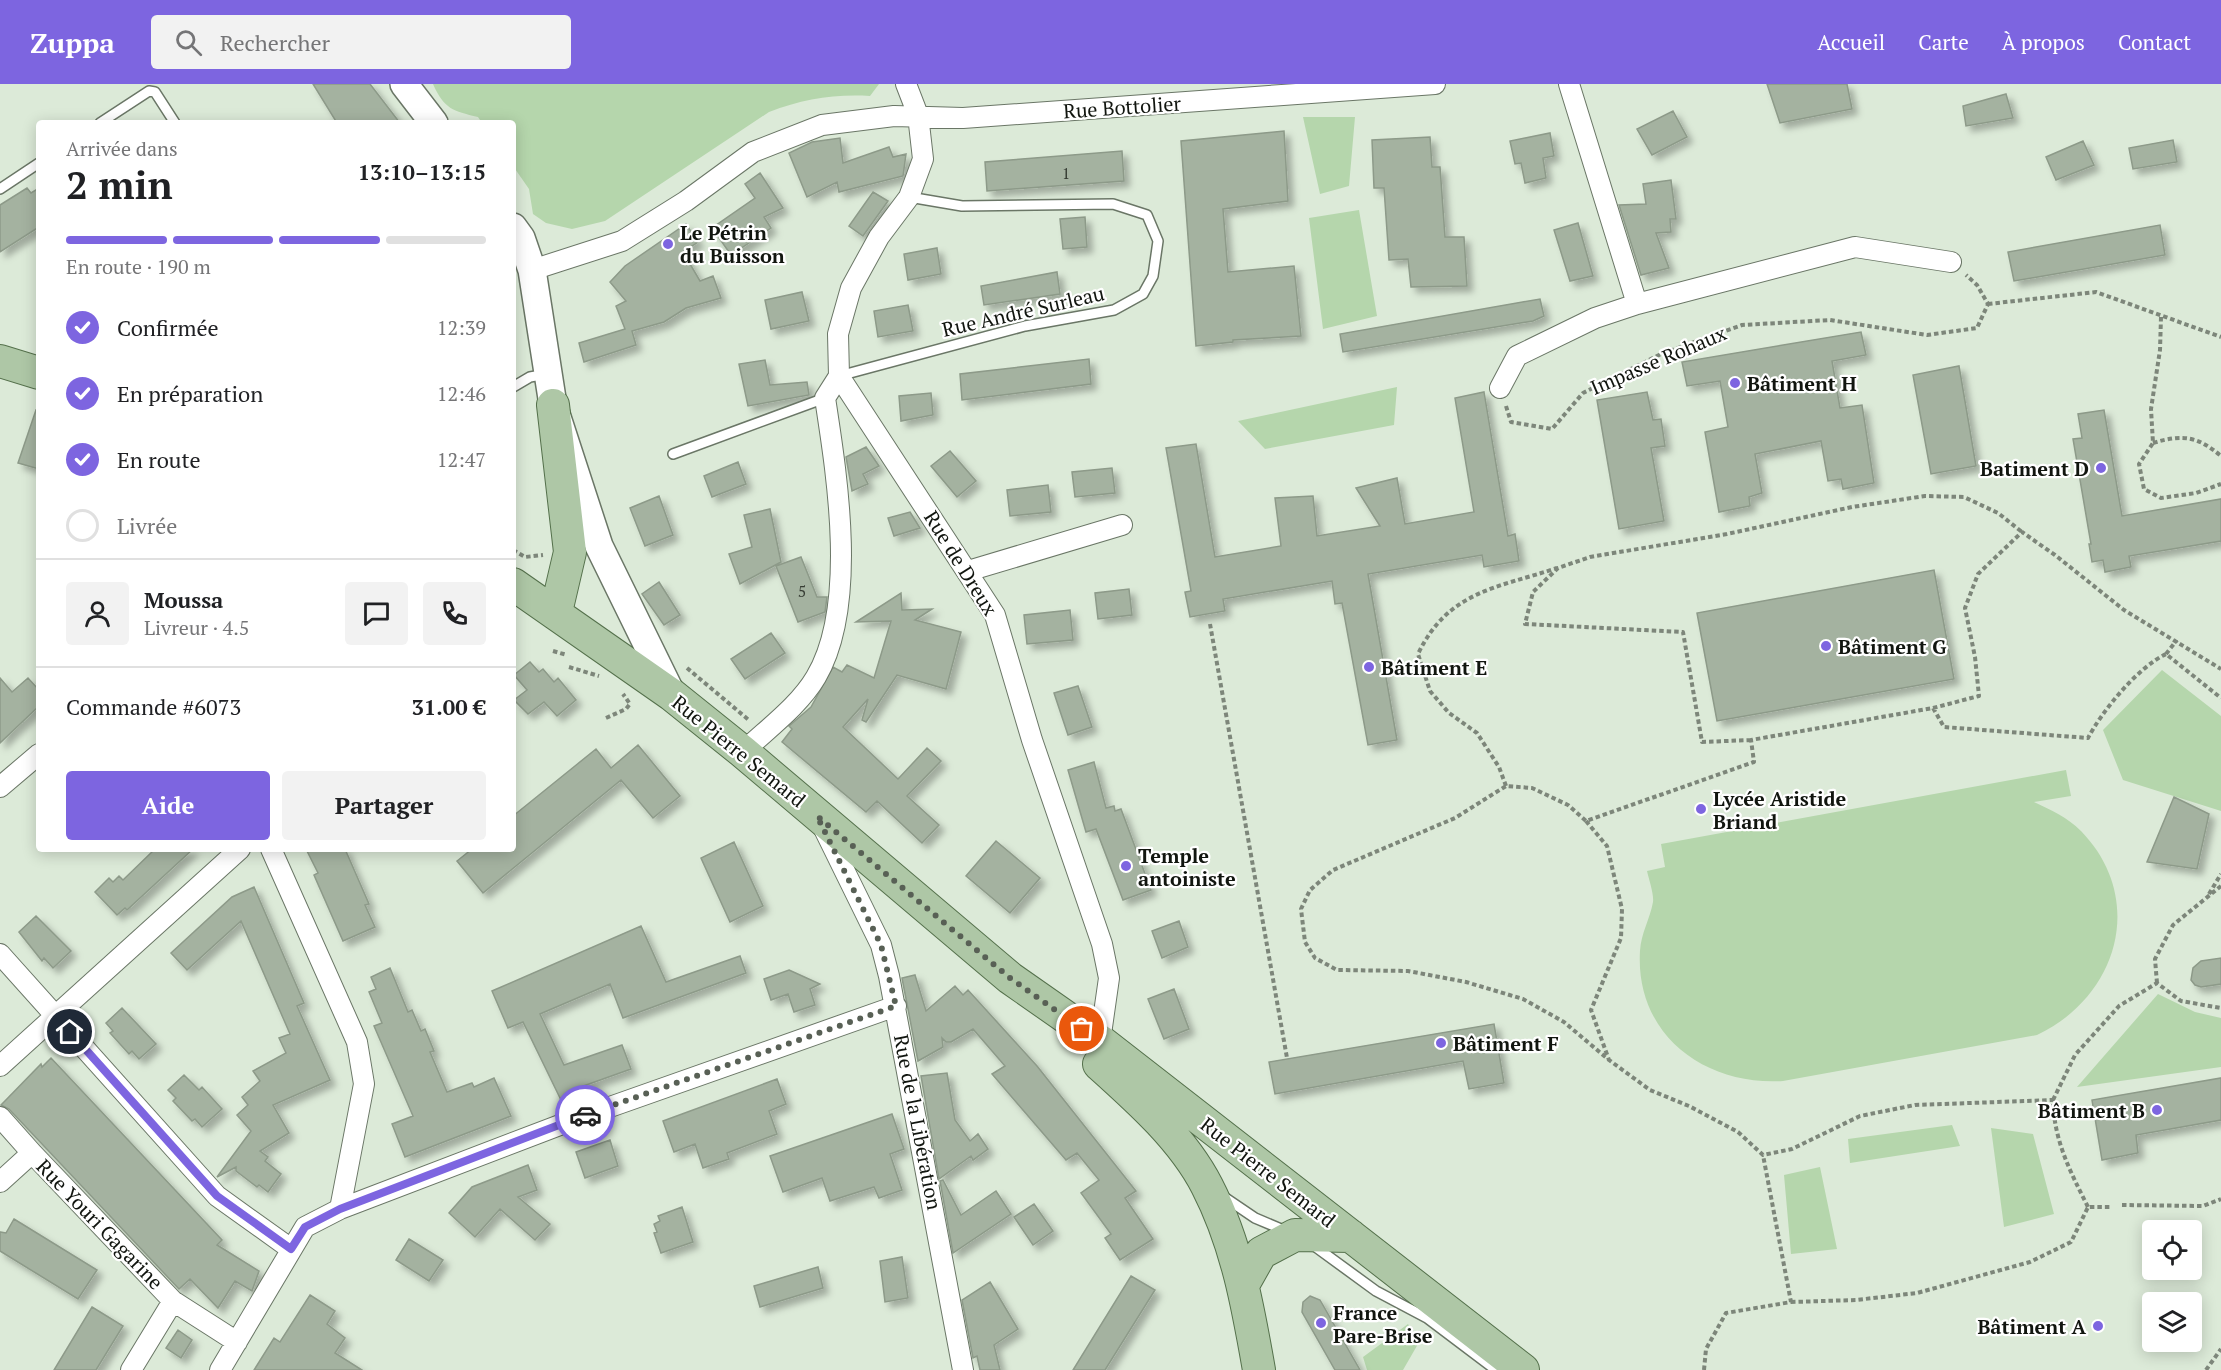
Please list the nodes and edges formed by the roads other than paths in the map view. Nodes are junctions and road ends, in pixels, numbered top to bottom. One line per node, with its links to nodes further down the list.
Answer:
1 (404, 84): 8 (main road)
2 (906, 84): 5 (street)
3 (1435, 84): 5 (street, Rue Bottolier)
4 (1569, 84): 15 (street)
5 (918, 115): 11 (street); 14 (street, Rue Bottolier)
6 (105, 120): 7 (lane)
7 (173, 120)
8 (432, 120)
9 (36, 165): 10 (lane)
10 (0, 189)
11 (909, 197): 19 (street); 19 (lane, Rue André Surleau)
12 (516, 231): 14 (main road)
13 (1951, 262): 15 (street)
14 (532, 270): 18 (main road)
15 (1637, 304): 21 (street)
16 (0, 361): 17 (main road)
17 (36, 372)
18 (549, 374): 20 (lane); 23 (main road)
19 (839, 376): 22 (street); 26 (street, Rue de Dreux)
20 (516, 385)
21 (1500, 388)
22 (825, 398): 24 (lane); 30 (street)
23 (554, 405): 28 (main road); 29 (main road)
24 (673, 454)
25 (1122, 525): 26 (street)
26 (968, 571): 40 (street, Rue de Dreux)
27 (516, 586): 28 (main road, Rue Pierre Semard)
28 (556, 612): 29 (main road, Rue Pierre Semard)
29 (672, 696): 30 (main road, Rue Pierre Semard)
30 (754, 742): 33 (main road, Rue Pierre Semard)
31 (36, 757): 32 (street)
32 (0, 787)
33 (817, 816): 37 (main road, Rue Pierre Semard); 38 (street, Rue de la Libération)
34 (237, 852): 39 (street)
35 (272, 852): 46 (street)
36 (0, 954): 39 (street)
37 (1010, 978): 40 (main road, Rue Pierre Semard); 45 (main road, Rue Pierre Semard)
38 (896, 1006): 46 (street); 55 (street, Rue de la Libération)
39 (55, 1015): 41 (street); 49 (street)
40 (1100, 1041): 48 (main road, Rue Pierre Semard)
41 (0, 1066)
42 (0, 1117): 43 (street)
43 (32, 1153): 44 (street, Rue Youri Gagarine); 51 (street, Rue Youri Gagarine)
44 (0, 1182)
45 (1207, 1186): 47 (lane); 50 (main road, Rue Pierre Semard)
46 (340, 1209): 49 (street)
47 (1295, 1235): 48 (main road); 50 (main road); 57 (lane)
48 (1351, 1236): 58 (main road, Rue Pierre Semard)
49 (291, 1249): 52 (street)
50 (1244, 1283): 56 (main road, Rue Pierre Semard)
51 (173, 1301): 52 (street, Rue Youri Gagarine); 53 (street, Rue Youri Gagarine)
52 (237, 1342): 54 (street)
53 (131, 1370)
54 (220, 1370)
55 (963, 1370)
56 (1259, 1370)
57 (1496, 1370)
58 (1523, 1370)

